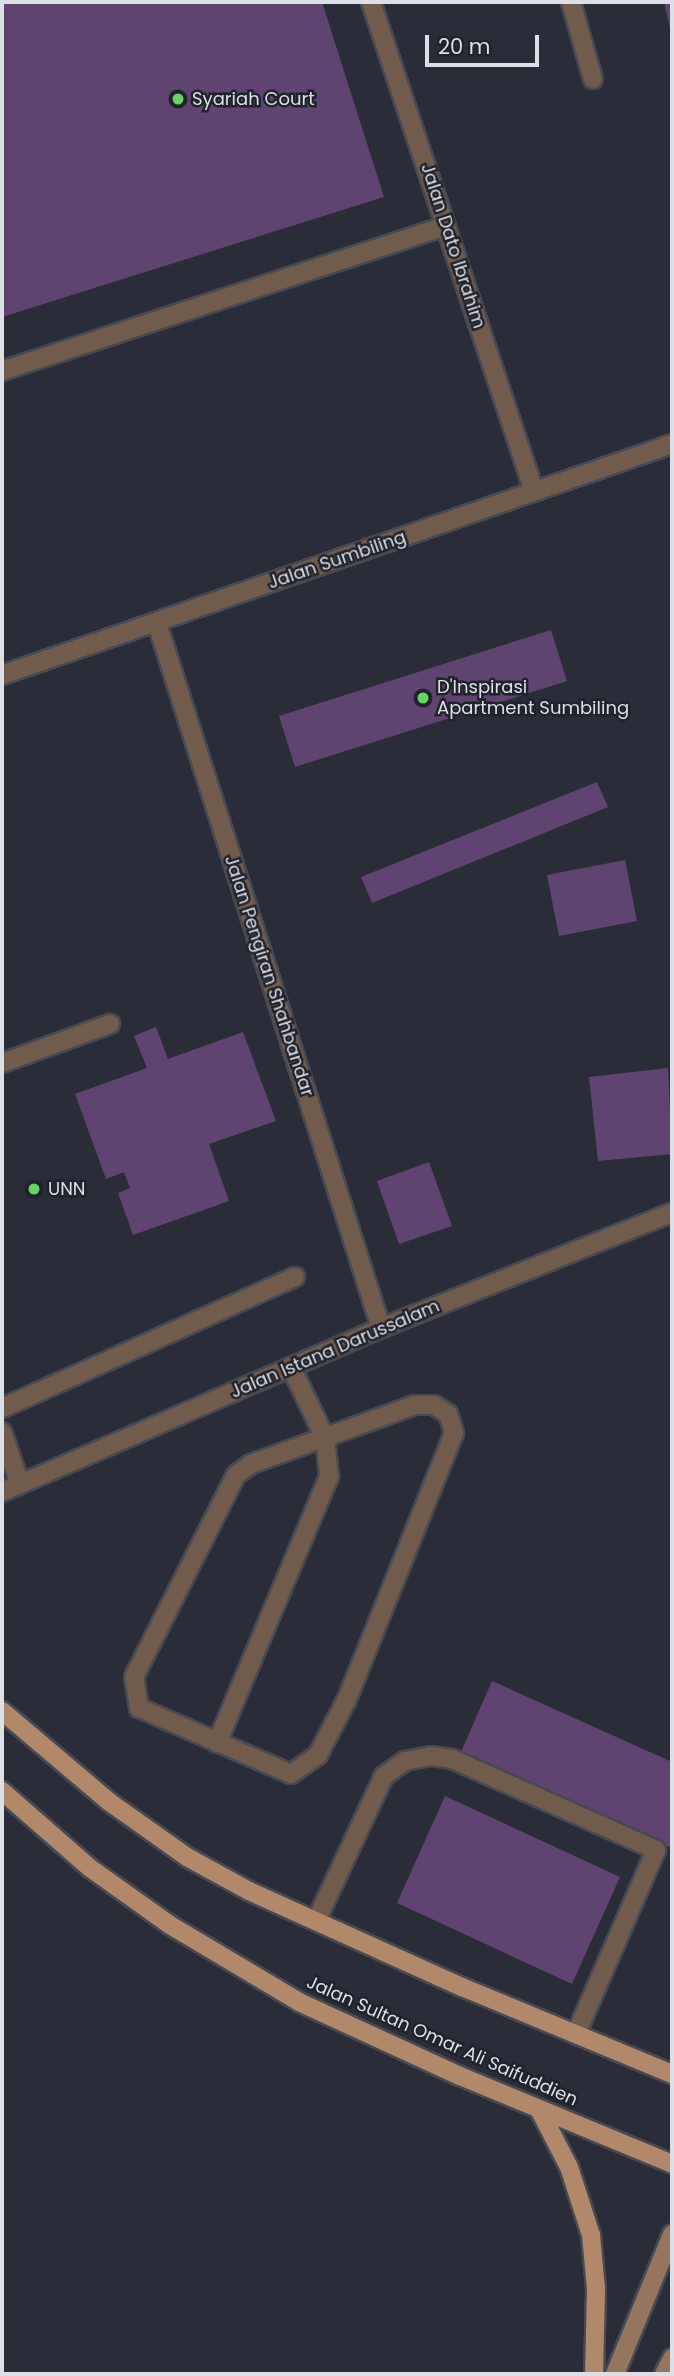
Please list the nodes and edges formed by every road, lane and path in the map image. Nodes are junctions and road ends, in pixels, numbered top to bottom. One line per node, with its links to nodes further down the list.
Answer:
1 (371, 2): 4 (street, Jalan Dato Ibrahim)
2 (571, 2): 3 (street)
3 (593, 79)
4 (446, 226): 5 (street); 7 (street, Jalan Dato Ibrahim)
5 (2, 371)
6 (672, 444): 7 (street, Jalan Sumbiling)
7 (534, 491): 8 (street, Jalan Sumbiling)
8 (157, 623): 9 (street, Jalan Sumbiling); 14 (street, Jalan Pengiran Shahbandar)
9 (2, 675)
10 (110, 1024): 11 (street)
11 (2, 1063)
12 (672, 1213): 14 (street, Jalan Istana Darussalam)
13 (295, 1277): 16 (street)
14 (381, 1328): 15 (street, Jalan Istana Darussalam)
15 (291, 1367): 18 (street); 19 (street, Jalan Istana Darussalam)
16 (2, 1408)
17 (2, 1432): 19 (street)
18 (325, 1438): 22 (street); 22 (street); 22 (street)
19 (20, 1484): 20 (street, Jalan Istana Darussalam)
20 (2, 1492)
21 (2, 1711): 24 (main road)
22 (217, 1743)
23 (5, 1801): 27 (main road, Jalan Sultan Omar Ali Saifuddien)
24 (316, 1921): 25 (main road); 25 (street)
25 (576, 2034): 26 (main road)
26 (672, 2074)
27 (539, 2109): 28 (main road, Jalan Sultan Omar Ali Saifuddien); 31 (main road)
28 (672, 2164)
29 (672, 2234): 32 (main road)
30 (672, 2358): 33 (main road)
31 (594, 2374)
32 (615, 2374)
33 (664, 2374)

